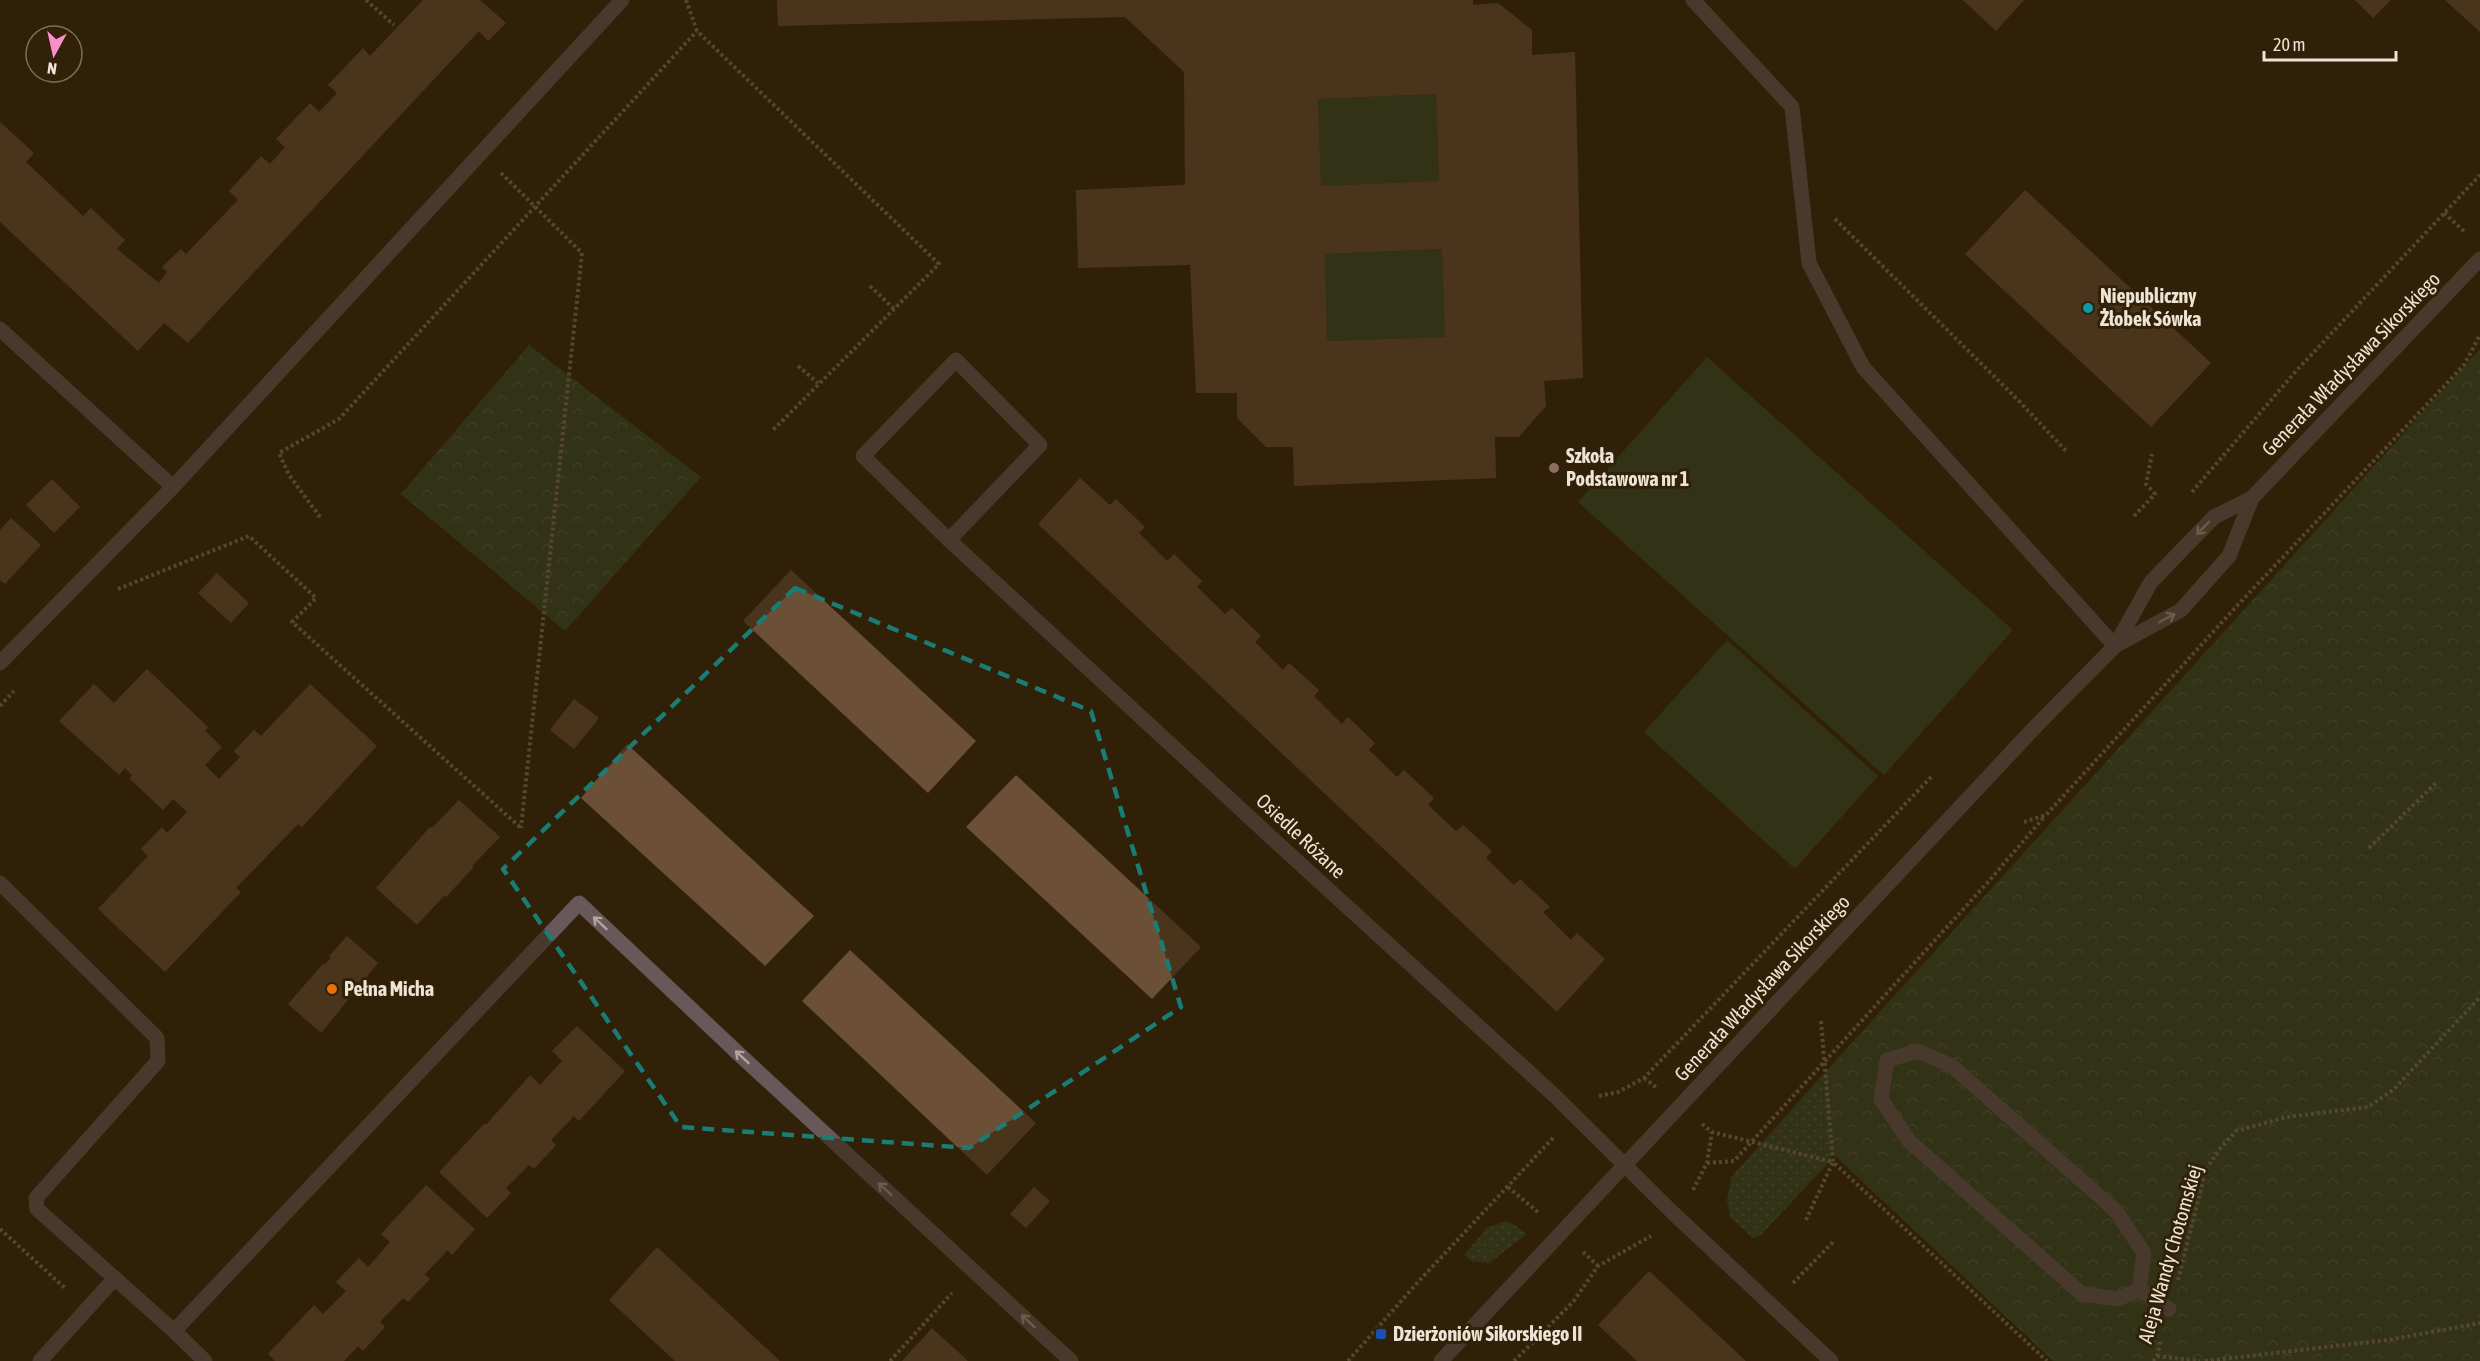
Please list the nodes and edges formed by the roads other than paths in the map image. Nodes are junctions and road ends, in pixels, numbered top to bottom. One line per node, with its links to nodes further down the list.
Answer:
1 (622, 0): 5 (street)
2 (1693, 0): 8 (street)
3 (2480, 259): 6 (street, Generała Władysława Sikorskiego)
4 (0, 329): 5 (street)
5 (173, 487): 9 (street)
6 (2252, 498): 8 (street, Generała Władysława Sikorskiego, one-way to 8); 8 (street, Generała Władysława Sikorskiego, one-way to 6)
7 (949, 540): 7 (street, Osiedle Różane); 11 (street, Osiedle Różane)
8 (2115, 646): 11 (street, Generała Władysława Sikorskiego)
9 (0, 663)
10 (0, 883): 12 (street)
11 (1624, 1164): 19 (street, Generała Władysława Sikorskiego); 20 (street, Osiedle Różane)
12 (115, 1278): 15 (street); 16 (street)
13 (2139, 1290): 13 (street); 14 (street)
14 (2169, 1309)
15 (174, 1332): 17 (street); 18 (street, one-way to 15)
16 (40, 1361)
17 (205, 1361)
18 (1071, 1361)
19 (1441, 1361)
20 (1831, 1361)

